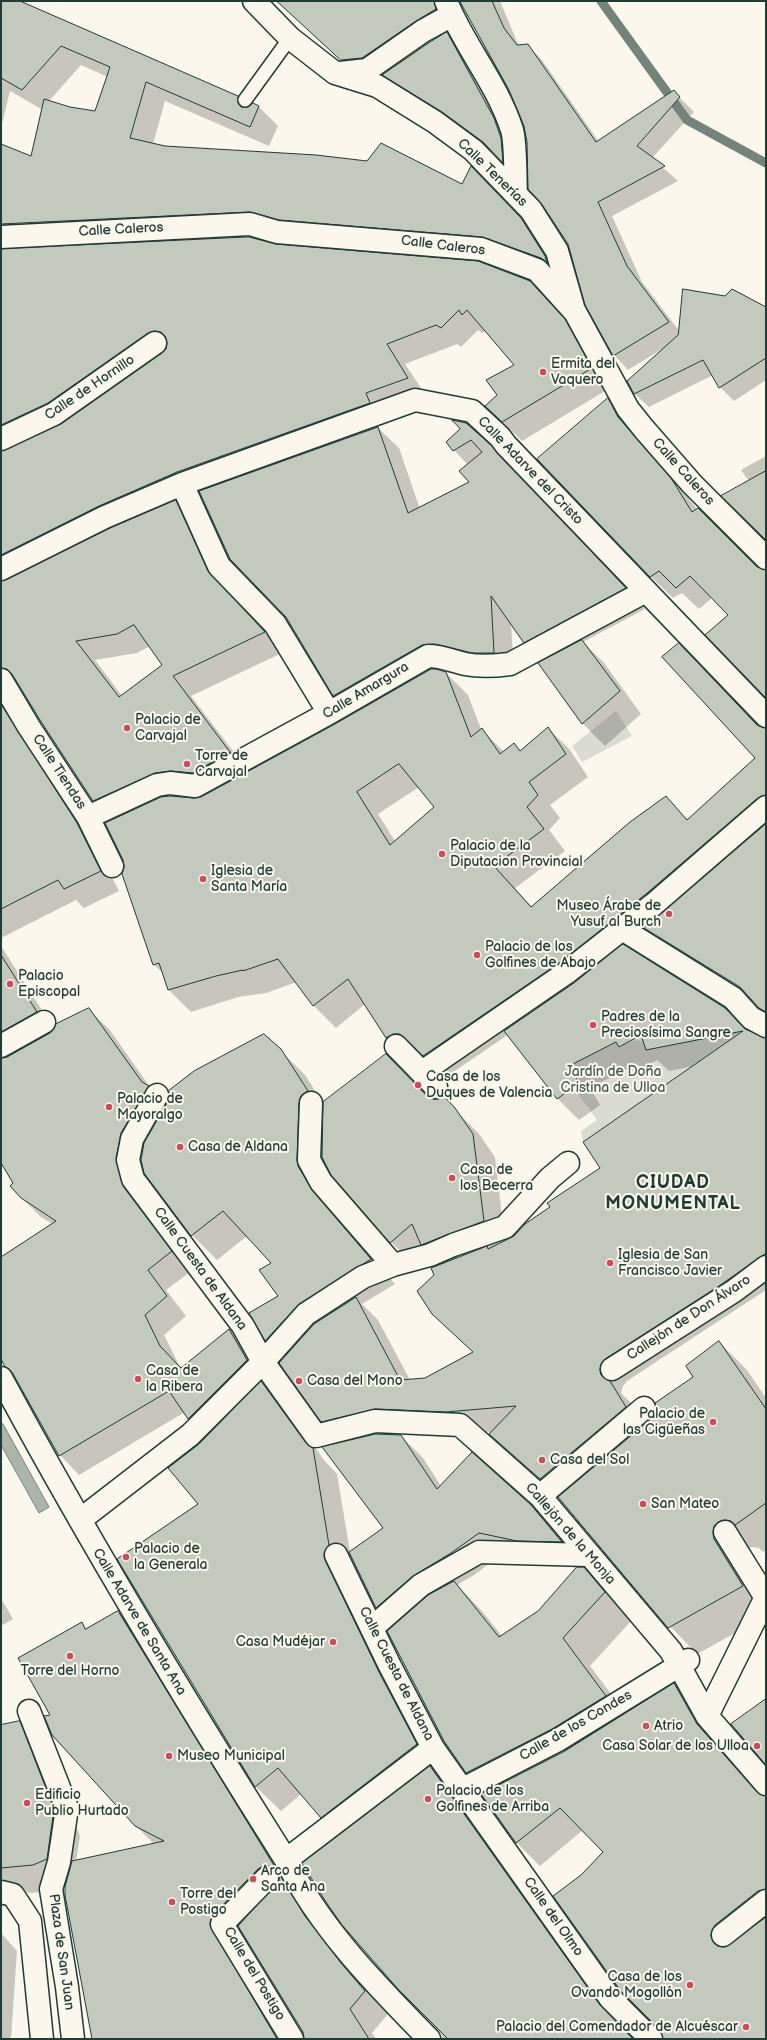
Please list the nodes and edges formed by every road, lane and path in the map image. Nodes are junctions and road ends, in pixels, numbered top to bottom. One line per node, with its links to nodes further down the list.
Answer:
1 (254, 1): 3 (street, Calle Tenerías)
2 (449, 8): 4 (street); 6 (street)
3 (290, 38): 4 (street, Calle Tenerías); 5 (lane)
4 (335, 73): 6 (street, Calle Tenerías)
5 (245, 100)
6 (516, 194): 8 (street, Calle Tenerías)
7 (1, 237): 8 (street, Calle Caleros)
8 (575, 312): 12 (street, Calle Caleros)
9 (155, 343): 10 (street, Calle de Hornillo)
10 (1, 439)
11 (182, 484): 13 (street, Calle Adarve del Cristo); 14 (street, Calle Adarve del Cristo); 16 (street)
12 (766, 558)
13 (1, 569)
14 (646, 591): 16 (street, Calle Amargura); 17 (street, Calle Adarve del Cristo)
15 (1, 680): 19 (street, Calle Tiendas)
16 (329, 714): 19 (street, Calle Amargura)
17 (766, 716)
18 (766, 807): 21 (street)
19 (88, 817): 20 (street, Calle Tiendas)
20 (112, 866)
21 (622, 929): 23 (street); 25 (street)
22 (44, 1022): 24 (street)
23 (766, 1026)
24 (1, 1046)
25 (396, 1046)
26 (157, 1095): 31 (street, Calle Cuesta de Aldana)
27 (311, 1103): 29 (street)
28 (568, 1163): 29 (street)
29 (392, 1265): 31 (street)
30 (766, 1267): 32 (street, Callejón de Don Álvaro)
31 (263, 1362): 35 (street, Calle Cuesta de Aldana); 37 (street)
32 (612, 1369)
33 (1, 1378): 37 (street, Calle Adarve de Santa Ana)
34 (644, 1408): 36 (street)
35 (316, 1436): 36 (street, Callejón de la Monja)
36 (540, 1496): 40 (street, Callejón de la Monja)
37 (80, 1520): 50 (street, Calle Adarve de Santa Ana)
38 (725, 1532): 41 (street)
39 (336, 1555): 42 (street, Calle Cuesta de Aldana)
40 (588, 1555): 42 (street); 44 (street, Callejón de la Monja)
41 (766, 1597): 43 (street)
42 (373, 1627): 47 (street, Calle Cuesta de Aldana)
43 (758, 1634): 46 (street)
44 (684, 1662): 46 (street, Callejón de la Monja); 49 (street, Calle de los Condes)
45 (29, 1710): 56 (street, Plaza de San Juan)
46 (708, 1716): 48 (street, Callejón de la Monja)
47 (433, 1748): 49 (street, Calle Cuesta de Aldana); 50 (street)
48 (766, 1784)
49 (463, 1789): 59 (street, Calle del Olmo)
50 (286, 1860): 58 (street, Calle Adarve de Santa Ana)
51 (267, 1878): 57 (street, Calle del Postigo)
52 (1, 1892): 55 (street, Plaza de San Juan)
53 (766, 1901): 54 (street)
54 (722, 1935)
55 (42, 2039)
56 (73, 2039)
57 (292, 2039)
58 (429, 2039)
59 (651, 2039)

